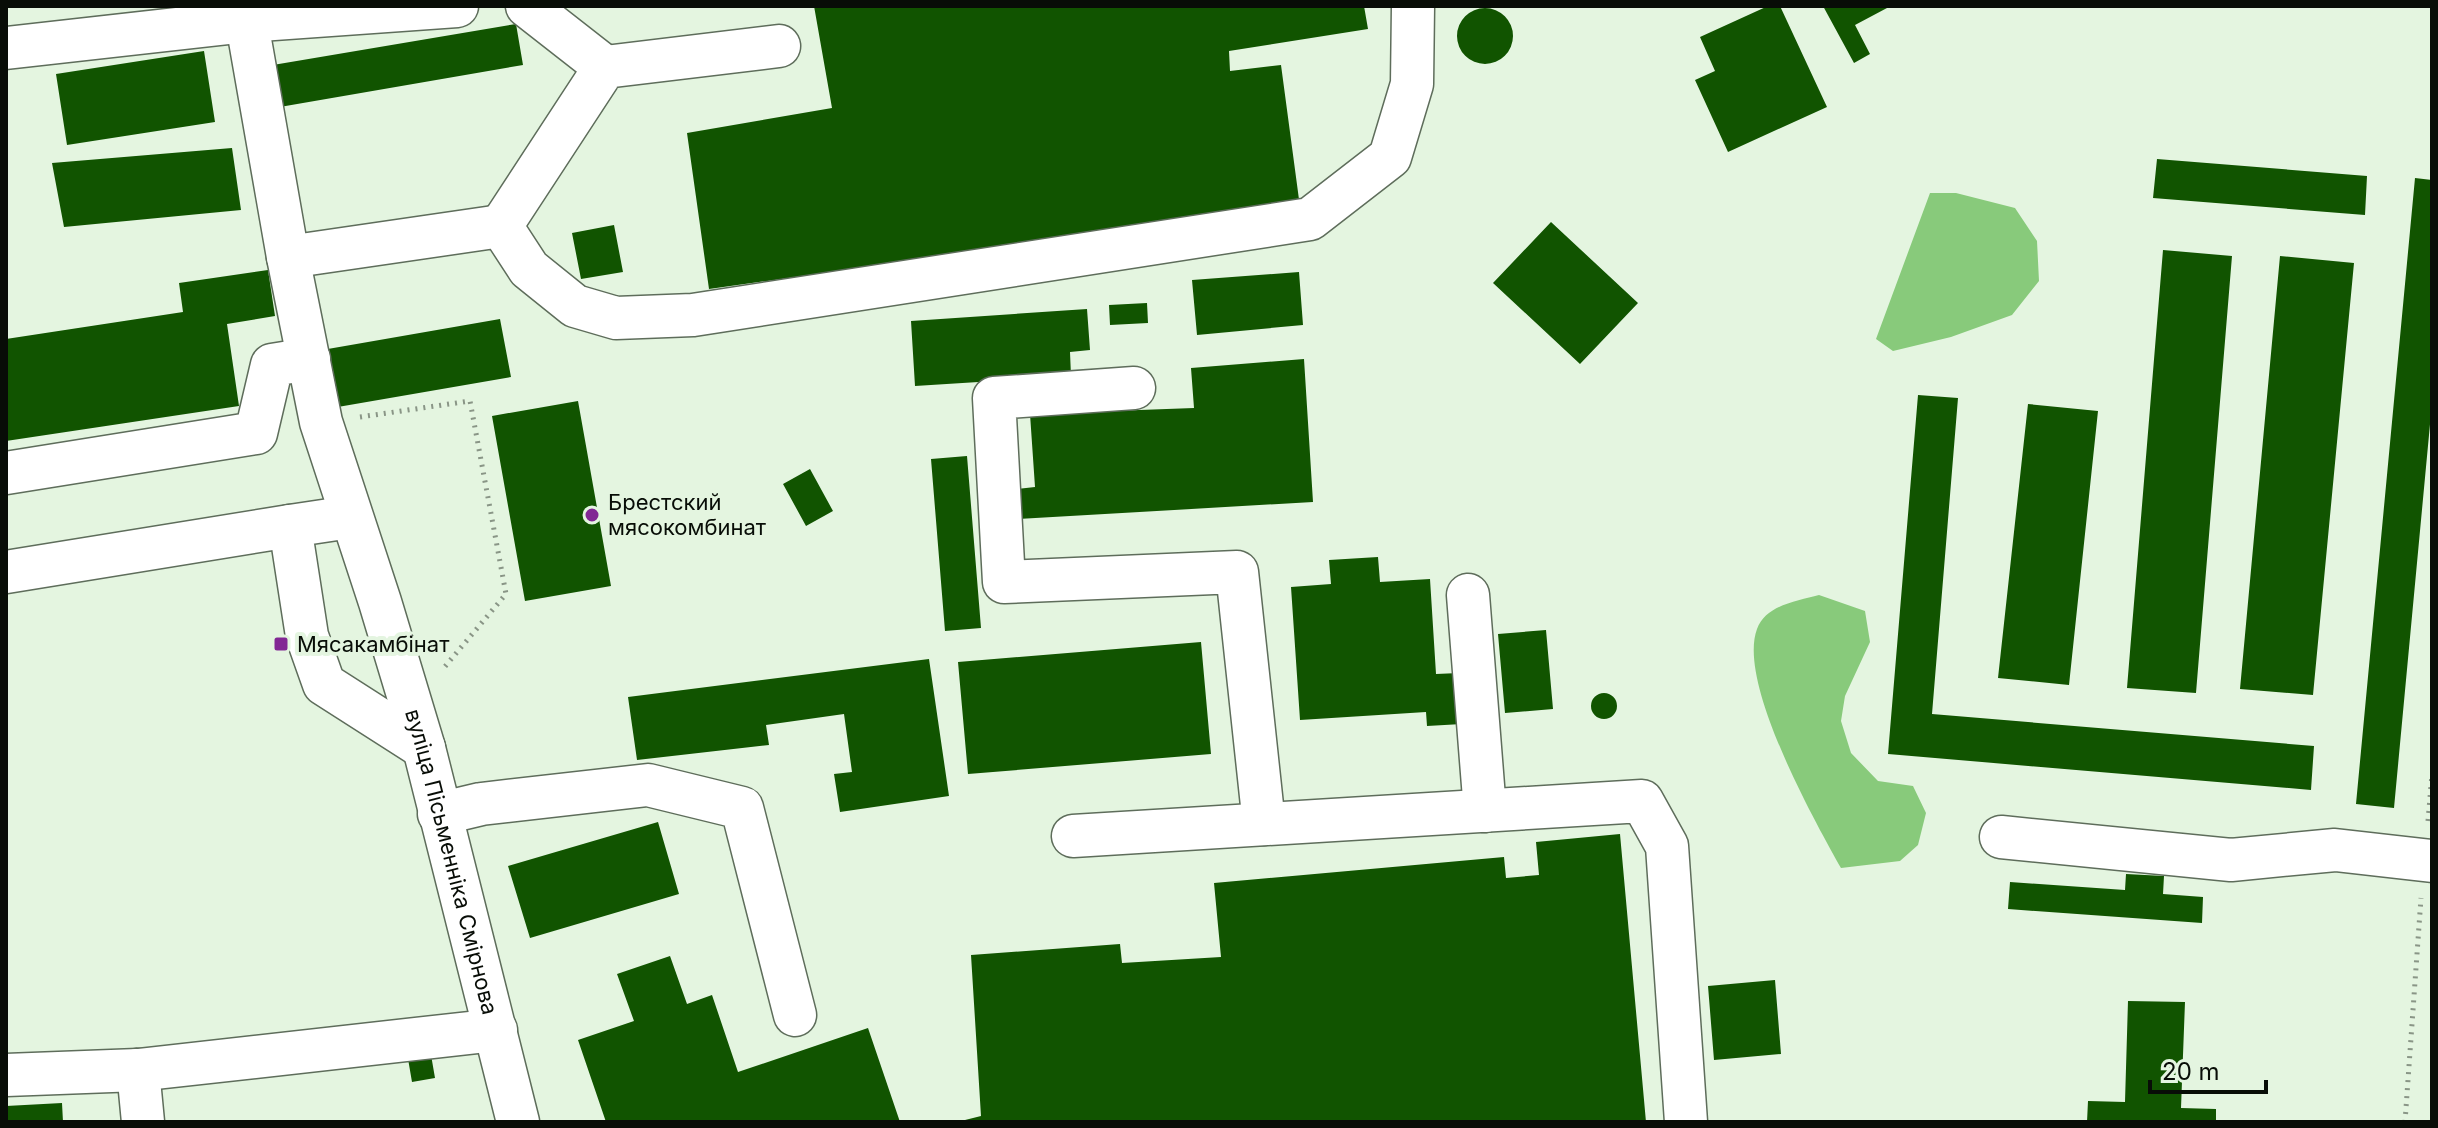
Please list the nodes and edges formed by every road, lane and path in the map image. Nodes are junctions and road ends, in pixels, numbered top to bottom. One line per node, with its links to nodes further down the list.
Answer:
1 (457, 6): 4 (street)
2 (527, 6): 7 (street)
3 (1413, 6): 8 (street)
4 (246, 14): 6 (street); 9 (street, вуліца Пісьменніка Смірнова)
5 (779, 46): 7 (street)
6 (6, 48)
7 (605, 67): 8 (street)
8 (501, 226): 9 (street)
9 (288, 257): 10 (street, вуліца Пісьменніка Смірнова)
10 (309, 359): 12 (street, вуліца Пісьменніка Смірнова); 13 (street)
11 (1134, 388): 23 (street)
12 (321, 422): 14 (street, вуліца Пісьменніка Смірнова); 18 (path)
13 (6, 473)
14 (350, 517): 15 (street); 19 (street, вуліца Пісьменніка Смірнова)
15 (290, 526): 16 (street); 19 (street)
16 (6, 572)
17 (1468, 595): 21 (street)
18 (436, 678)
19 (424, 748): 22 (street, вуліца Пісьменніка Смірнова)
20 (2432, 774): 26 (path)
21 (1485, 811): 23 (street); 33 (street)
22 (439, 814): 27 (street); 28 (street, вуліца Пісьменніка Смірнова)
23 (1264, 824): 24 (street)
24 (1073, 836)
25 (2001, 837): 26 (street)
26 (2428, 861): 34 (path)
27 (795, 1015)
28 (496, 1030): 29 (street); 32 (street, вуліца Пісьменніка Смірнова)
29 (138, 1070): 30 (street); 31 (street)
30 (6, 1075)
31 (143, 1122)
32 (518, 1122)
33 (1686, 1122)
34 (2405, 1122)

